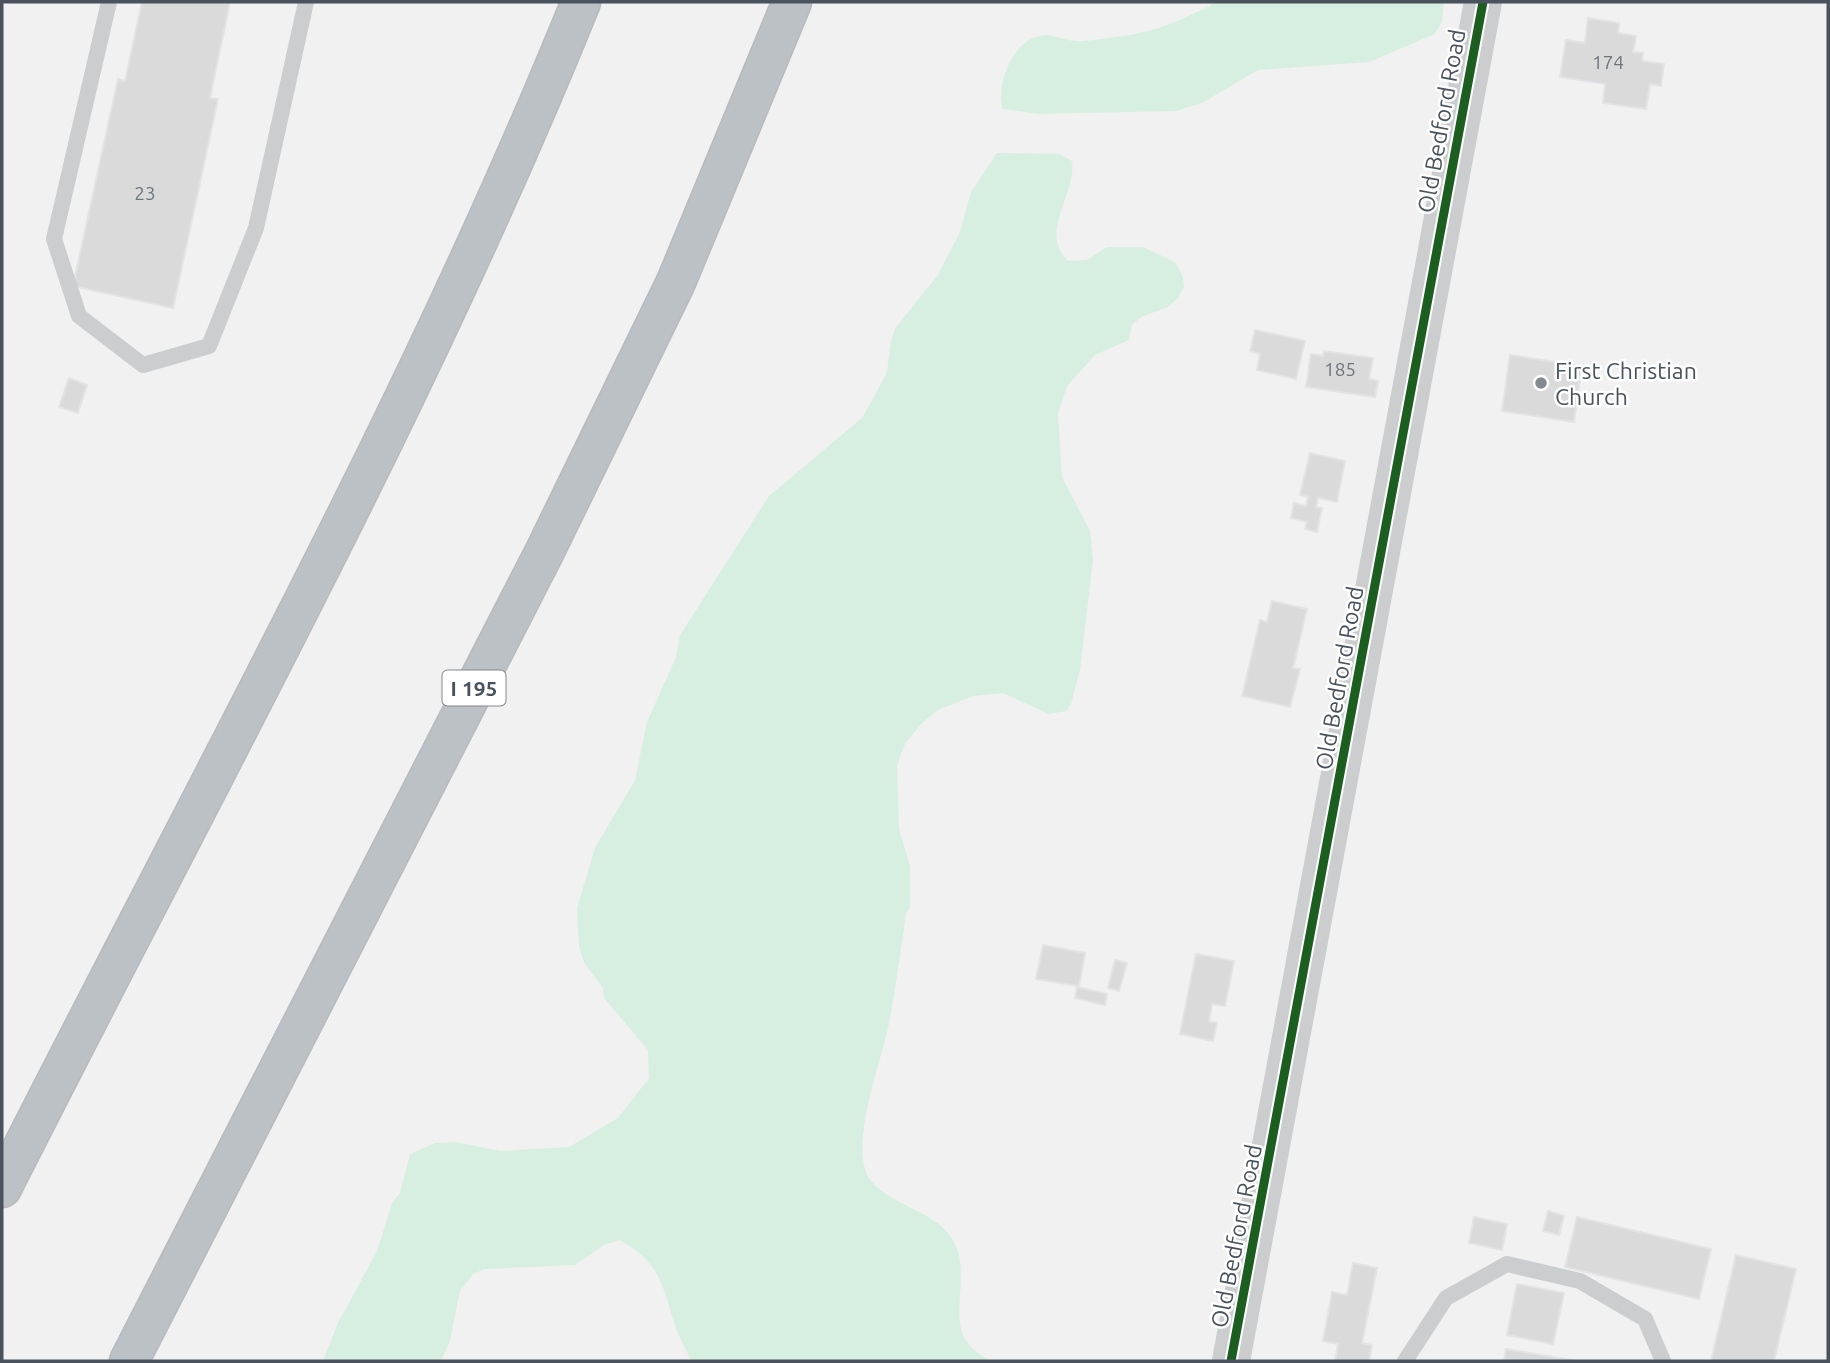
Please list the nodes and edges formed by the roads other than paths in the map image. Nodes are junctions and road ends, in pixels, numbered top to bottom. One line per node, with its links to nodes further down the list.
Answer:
1 (109, 2): 2 (lane)
2 (306, 2)
3 (581, 2): 6 (highway)
4 (792, 2): 7 (highway, I 195)
5 (1483, 2): 8 (street, Old Bedford Road)
6 (2, 1188)
7 (129, 1361)
8 (1231, 1361)
9 (1405, 1361): 10 (lane)
10 (1663, 1361)

